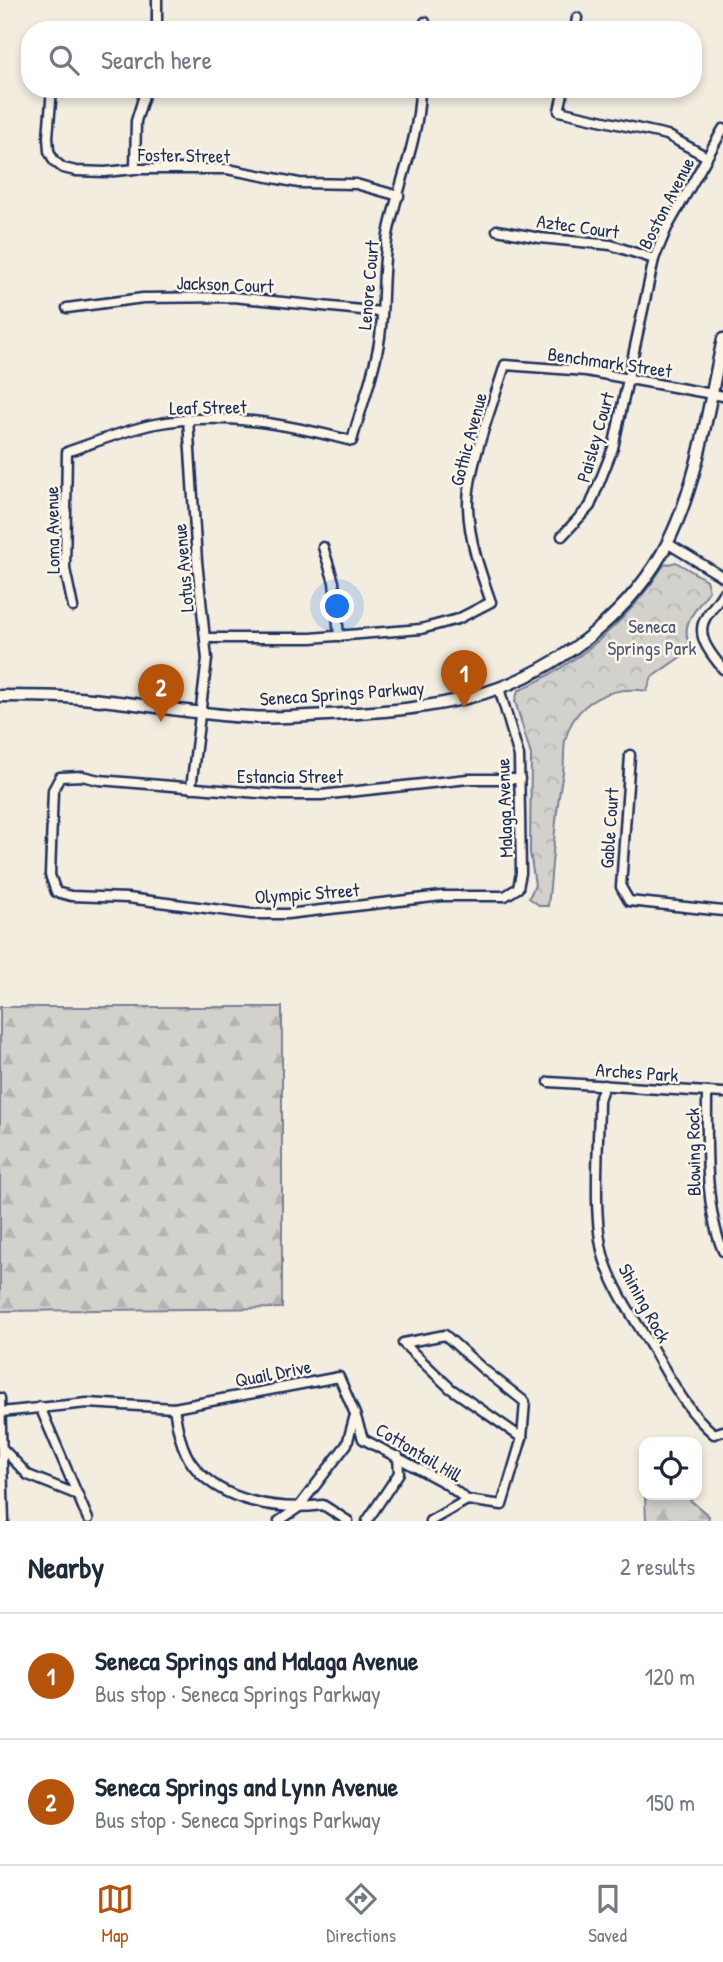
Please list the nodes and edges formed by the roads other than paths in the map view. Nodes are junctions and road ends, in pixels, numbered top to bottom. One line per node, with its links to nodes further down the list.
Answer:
1 (157, 0): 3 (street)
2 (577, 18): 4 (street)
3 (157, 21)
4 (576, 21)
5 (51, 98): 11 (street, Foster Street)
6 (143, 98): 11 (street)
7 (420, 98): 12 (street, Lenore Court)
8 (562, 98): 10 (street)
9 (723, 129): 10 (street, Boston Avenue)
10 (707, 157): 14 (street, Boston Avenue)
11 (135, 169): 12 (street, Foster Street)
12 (398, 196): 16 (street, Lenore Court)
13 (497, 230): 14 (street, Aztec Court)
14 (654, 259): 19 (street, Boston Avenue)
15 (67, 308): 16 (street, Jackson Court)
16 (381, 312): 23 (street, Lenore Court)
17 (723, 339): 20 (street, Seneca Springs Parkway)
18 (505, 365): 19 (street, Benchmark Street); 31 (street, Gothic Avenue)
19 (627, 378): 20 (street, Benchmark Street); 25 (street, Paisley Court)
20 (711, 394): 21 (street, Benchmark Street); 26 (street, Seneca Springs Parkway)
21 (723, 396)
22 (188, 419): 23 (street, Leaf Street); 24 (street, Leaf Street); 32 (street, Lotus Avenue)
23 (352, 441)
24 (67, 452): 30 (street, Loma Avenue)
25 (562, 536)
26 (667, 543): 28 (street); 34 (street, Seneca Springs Parkway)
27 (323, 547): 31 (street)
28 (723, 577)
29 (723, 593): 33 (street)
30 (73, 607)
31 (339, 636): 32 (street)
32 (205, 638): 36 (street, Lotus Avenue)
33 (723, 670)
34 (499, 688): 36 (street, Seneca Springs Parkway); 38 (street, Malaga Avenue)
35 (0, 696): 36 (street, Seneca Springs Parkway)
36 (200, 712): 39 (street, Lotus Avenue)
37 (630, 755): 42 (street, Gable Court)
38 (520, 779): 39 (street, Estancia Street); 40 (street, Malaga Avenue)
39 (191, 788): 41 (street, Estancia Street)
40 (518, 888): 41 (street, Olympic Street)
41 (56, 892)
42 (723, 911)
43 (549, 1082): 44 (street, Arches Park)
44 (604, 1086): 45 (street, Arches Park); 53 (street, Shining Rock)
45 (708, 1092): 46 (street, Arches Park); 47 (street, Blowing Rock)
46 (723, 1093)
47 (723, 1251)
48 (0, 1398): 51 (street)
49 (40, 1407): 50 (street); 51 (street); 57 (street)
50 (174, 1408): 52 (street, Quail Drive); 59 (street)
51 (1, 1412): 55 (street)
52 (355, 1414): 56 (street, Cottontail Hill); 59 (street, Cottontail Hill)
53 (718, 1432)
54 (522, 1438): 54 (street); 58 (street)
55 (3, 1449): 57 (street); 61 (street)
56 (398, 1457): 58 (street, Cottontail Hill); 64 (street)
57 (78, 1495): 60 (street)
58 (467, 1500): 65 (street)
59 (298, 1508): 62 (street); 63 (street)
60 (88, 1519)
61 (4, 1521)
62 (279, 1521)
63 (348, 1521)
64 (367, 1521)
65 (430, 1521)

